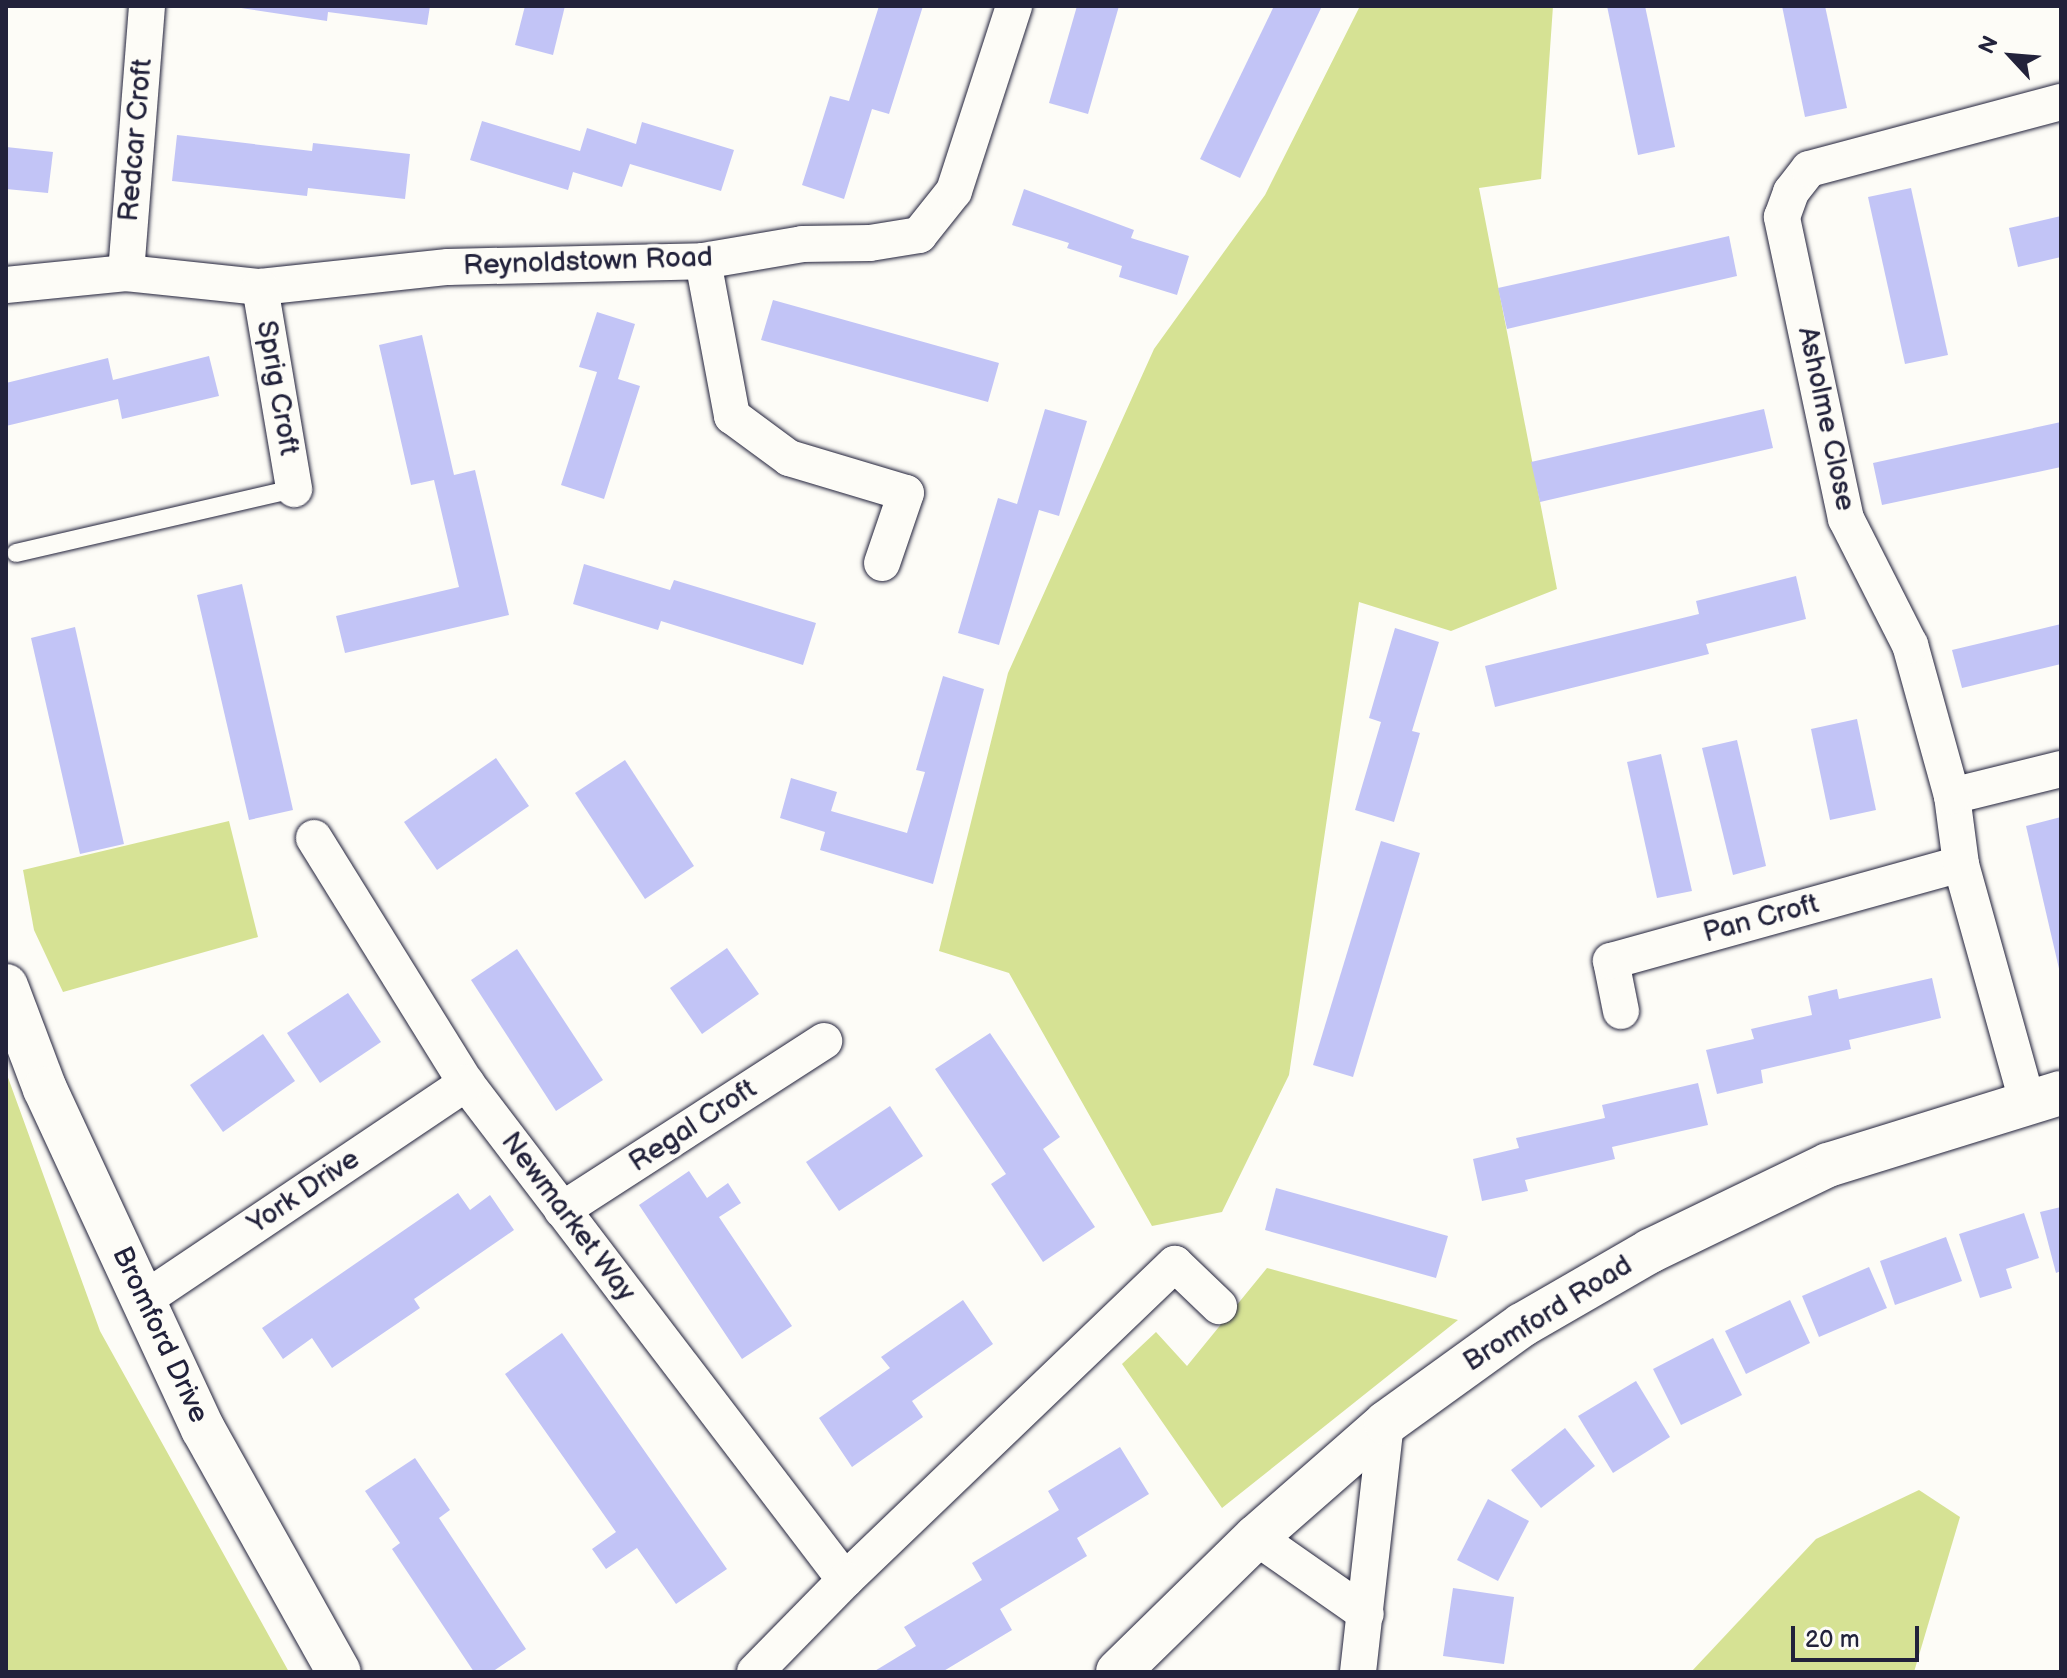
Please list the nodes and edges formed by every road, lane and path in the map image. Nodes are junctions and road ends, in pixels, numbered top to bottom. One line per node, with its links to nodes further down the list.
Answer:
1 (147, 6): 5 (street, Redcar Croft)
2 (1014, 6): 4 (street, Reynoldstown Road)
3 (2061, 102): 12 (street, Asholme Close)
4 (703, 261): 7 (street, Reynoldstown Road); 10 (street)
5 (126, 273): 6 (street, Reynoldstown Road); 7 (street, Reynoldstown Road)
6 (6, 285)
7 (260, 287): 8 (street, Sprig Croft)
8 (294, 489): 9 (lane)
9 (16, 553)
10 (882, 563)
11 (2061, 769): 12 (street)
12 (1952, 796): 14 (street, Asholme Close)
13 (314, 838): 18 (street, Newmarket Way)
14 (1961, 864): 16 (street, Pan Croft); 19 (street, Asholme Close)
15 (6, 986): 21 (street, Bromford Drive)
16 (1621, 1011)
17 (824, 1041): 20 (street, Regal Croft)
18 (466, 1083): 20 (street, Newmarket Way); 21 (street, York Drive)
19 (2044, 1097): 23 (street, Bromford Road)
20 (562, 1210): 25 (street, Newmarket Way)
21 (142, 1301): 27 (street, Bromford Drive)
22 (1219, 1306): 25 (street)
23 (1386, 1423): 24 (street, Bromford Road); 26 (street)
24 (1256, 1537): 26 (street); 29 (street, Bromford Road)
25 (845, 1580): 28 (street)
26 (1366, 1614): 30 (street)
27 (339, 1672)
28 (755, 1672)
29 (1118, 1672)
30 (1358, 1672)

